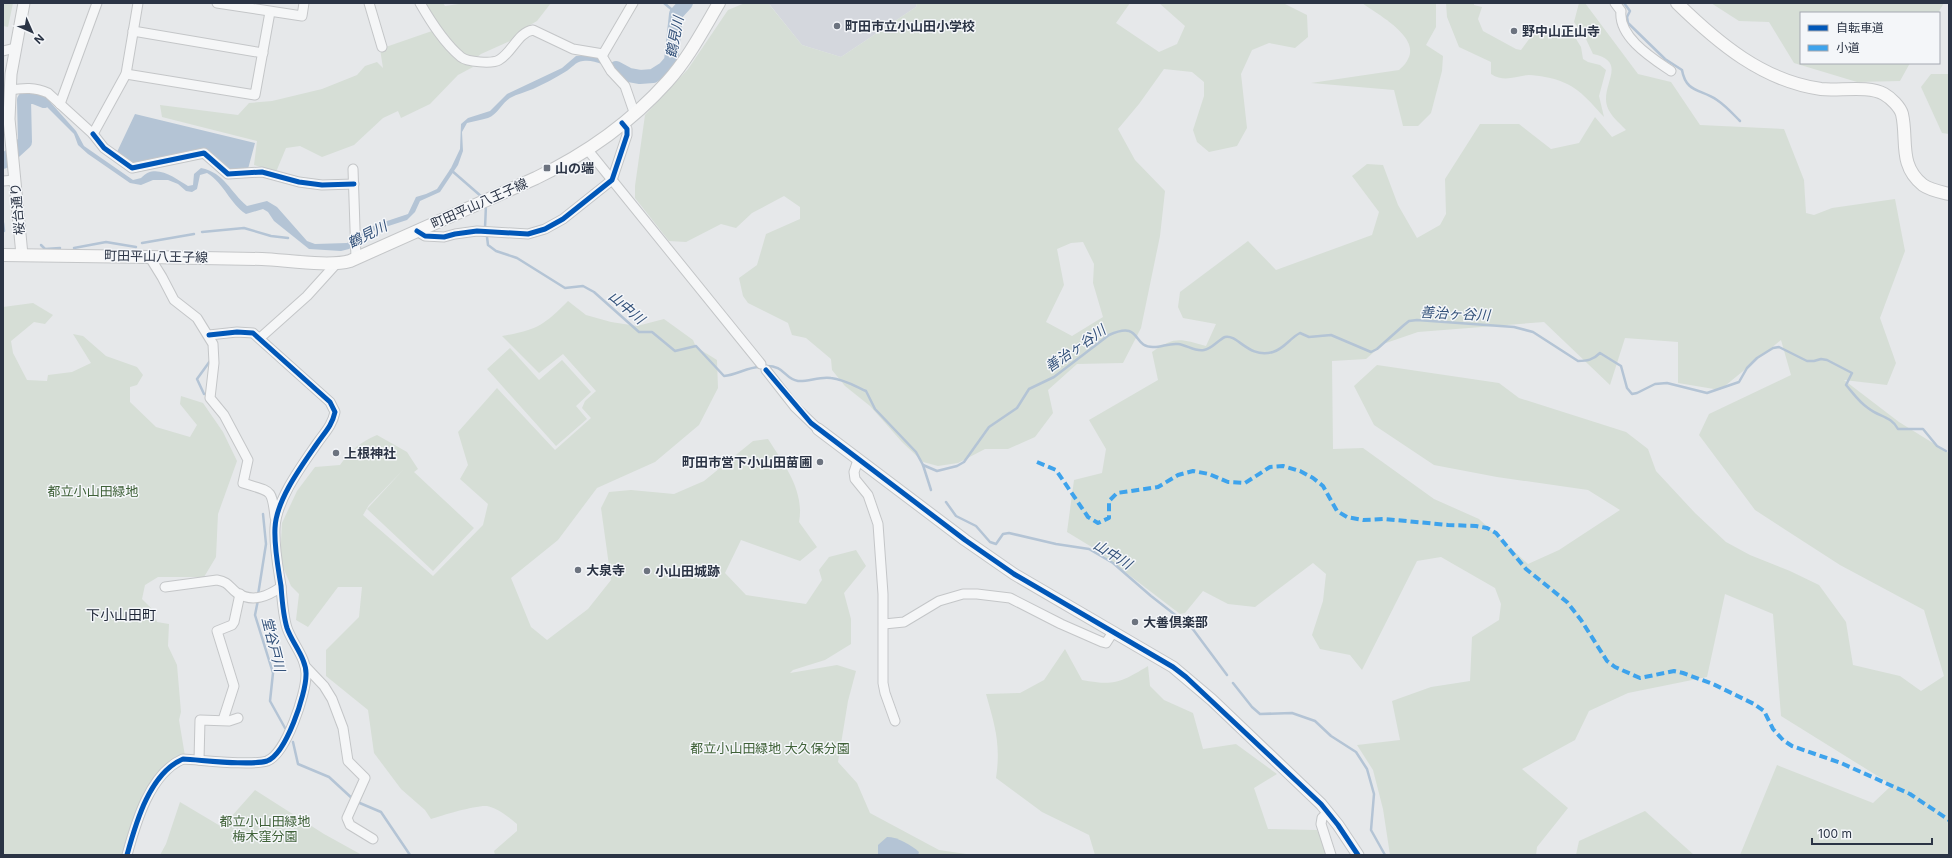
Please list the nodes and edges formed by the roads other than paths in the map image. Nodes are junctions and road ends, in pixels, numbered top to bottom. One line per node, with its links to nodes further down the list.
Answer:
1 (24, 3): 15 (street)
2 (97, 3): 22 (street)
3 (138, 3): 13 (street)
4 (217, 3): 12 (street)
5 (304, 3): 12 (street)
6 (369, 3): 14 (street)
7 (420, 3): 18 (street)
8 (633, 3): 18 (street)
9 (719, 3): 23 (main road, 町田平山八王子線)
10 (1615, 3): 19 (street)
11 (1678, 3): 32 (main road)
12 (270, 12): 17 (street)
13 (133, 31): 17 (street); 20 (street)
14 (382, 47)
15 (15, 48): 16 (street); 21 (street)
16 (3, 51)
17 (263, 53): 20 (street)
18 (602, 55): 23 (street)
19 (1671, 71)
20 (126, 74): 25 (street)
21 (10, 90): 22 (street); 28 (street, 桜台通り)
22 (60, 104): 25 (street)
23 (634, 112): 24 (main road, 町田平山八王子線)
24 (622, 124): 26 (main road, 町田平山八王子線); 29 (street)
25 (93, 134): 31 (street)
26 (587, 149): 29 (street); 33 (main road, 町田平山八王子線)
27 (353, 169): 31 (street)
28 (15, 180): 30 (street); 36 (street, 桜台通り)
29 (612, 180): 33 (street); 41 (street)
30 (3, 181)
31 (354, 184): 34 (street)
32 (1949, 194)
33 (417, 231): 34 (main road, 町田平山八王子線)
34 (356, 252): 38 (main road, 町田平山八王子線)
35 (3, 255): 36 (main road, 町田平山八王子線)
36 (22, 255): 37 (main road, 町田平山八王子線)
37 (148, 256): 38 (main road, 町田平山八王子線); 39 (street)
38 (336, 264): 40 (street)
39 (209, 335): 40 (street); 43 (street)
40 (260, 338): 43 (street)
41 (818, 428): 42 (street)
42 (858, 460): 47 (street); 48 (street)
43 (276, 522): 45 (street)
44 (165, 587): 46 (street)
45 (281, 587): 46 (street); 49 (street)
46 (240, 594): 51 (street)
47 (884, 624): 48 (street); 52 (street)
48 (1113, 632): 54 (street)
49 (305, 666): 53 (street); 55 (street)
50 (238, 718): 51 (street)
51 (224, 720): 53 (street)
52 (895, 721)
53 (199, 760): 56 (street)
54 (1328, 812): 57 (street); 58 (street)
55 (373, 839)
56 (127, 855)
57 (1331, 855)
58 (1358, 855)

